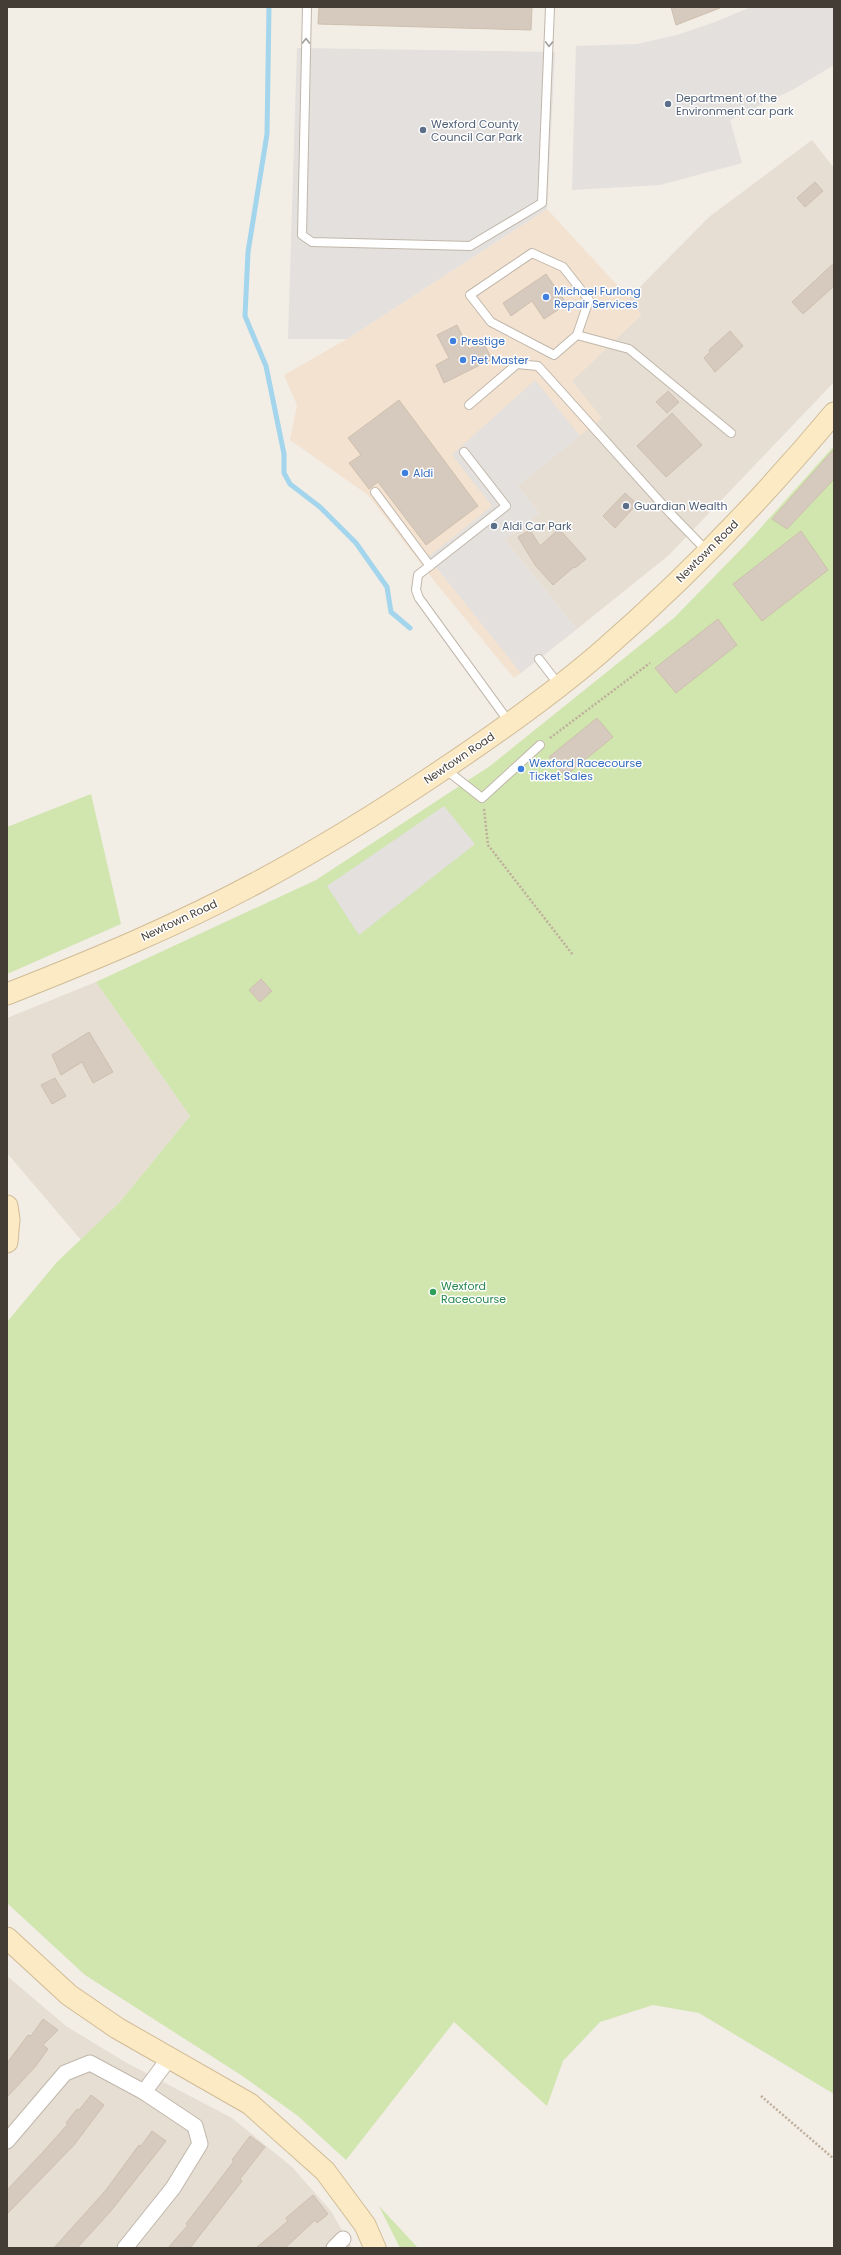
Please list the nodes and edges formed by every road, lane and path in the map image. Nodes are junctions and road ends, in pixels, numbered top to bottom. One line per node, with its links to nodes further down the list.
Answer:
1 (307, 7): 2 (lane, one-way to 1)
2 (550, 7)
3 (577, 335): 3 (lane); 6 (lane)
4 (469, 405): 9 (lane)
5 (834, 413): 9 (main road, Newtown Road)
6 (731, 433)
7 (464, 452): 10 (lane)
8 (375, 492): 10 (lane)
9 (708, 552): 13 (main road, Newtown Road)
10 (430, 566): 14 (lane)
11 (539, 659): 13 (lane)
12 (650, 663): 15 (path)
13 (560, 686): 14 (main road, Newtown Road)
14 (510, 723): 16 (main road, Newtown Road)
15 (540, 745): 17 (lane)
16 (445, 768): 17 (lane); 19 (main road, Newtown Road)
17 (482, 798): 18 (path)
18 (574, 955)
19 (7, 994)
20 (7, 1206): 21 (main road)
21 (7, 1242)
22 (7, 1938): 23 (main road)
23 (170, 2057): 24 (street); 29 (main road)
24 (144, 2092): 26 (street); 28 (street)
25 (762, 2096): 27 (path)
26 (7, 2141)
27 (834, 2159)
28 (125, 2248)
29 (375, 2248)

